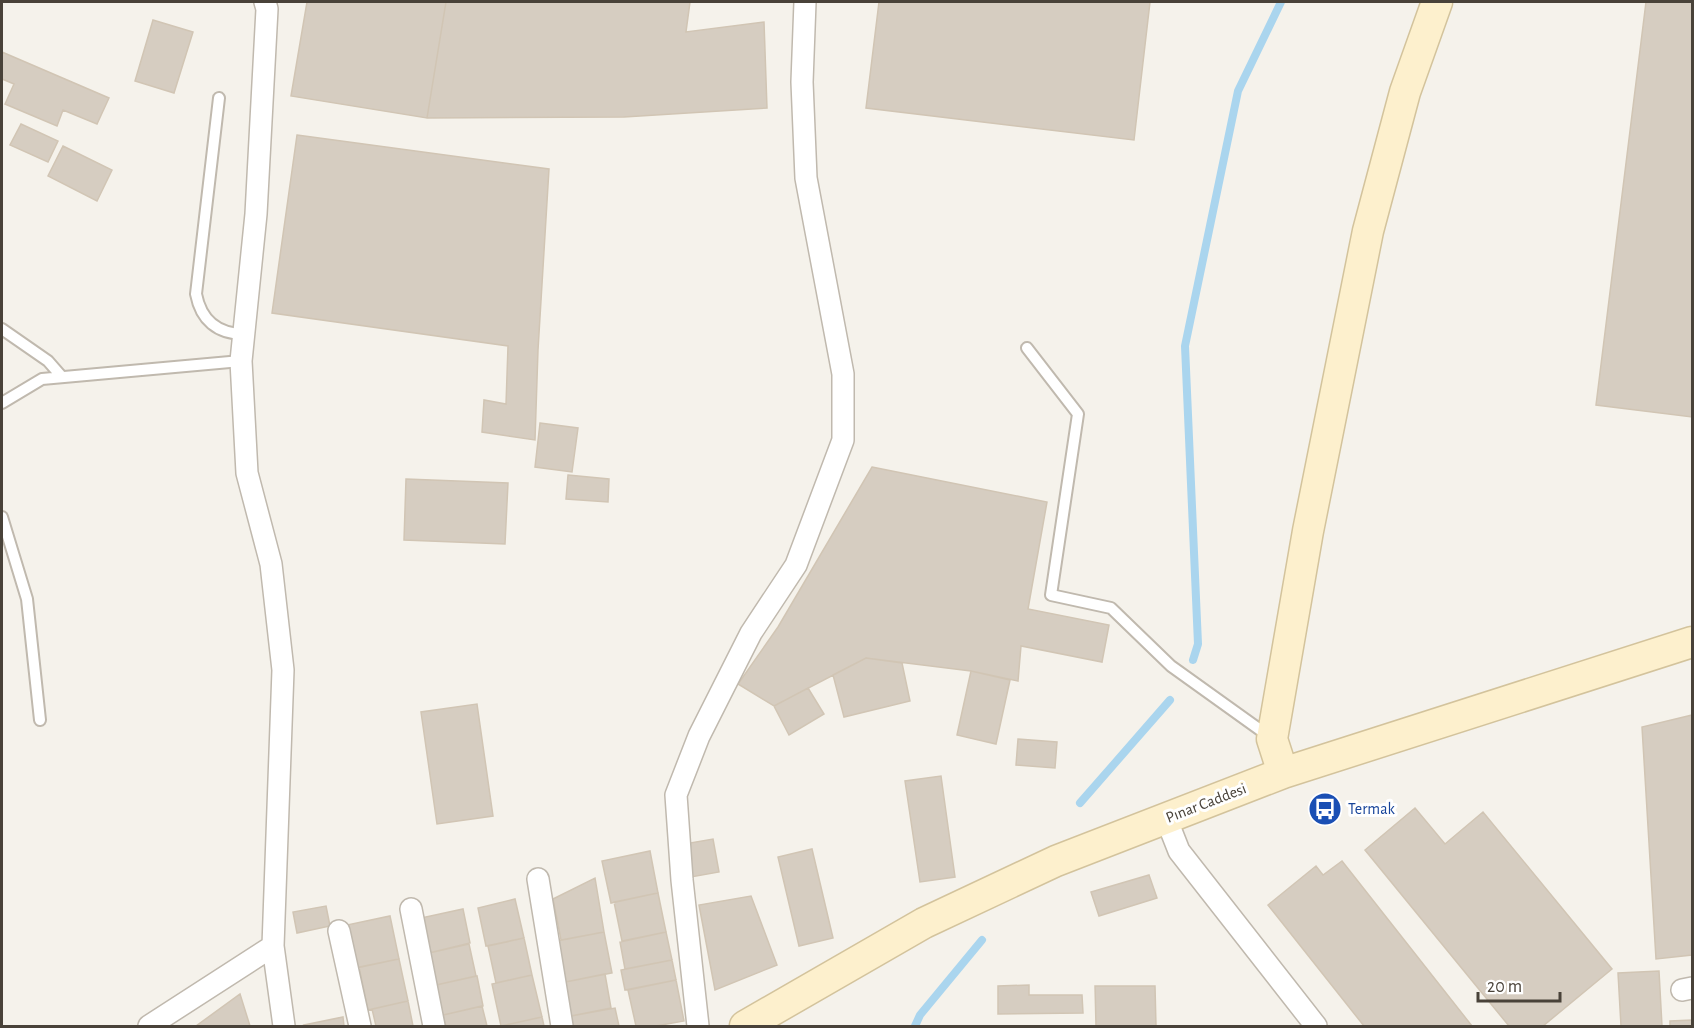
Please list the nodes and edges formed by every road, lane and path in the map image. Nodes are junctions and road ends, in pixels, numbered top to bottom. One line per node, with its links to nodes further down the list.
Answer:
1 (265, 2): 6 (street)
2 (805, 2): 26 (street)
3 (1437, 2): 14 (main road)
4 (219, 98): 6 (lane)
5 (2, 329): 9 (lane)
6 (244, 334): 8 (street)
7 (1027, 348): 14 (lane)
8 (241, 361): 9 (lane); 20 (street)
9 (62, 377): 10 (lane)
10 (2, 403)
11 (2, 517): 13 (lane)
12 (1692, 642): 15 (main road, Pınar Caddesi)
13 (40, 720)
14 (1272, 739): 15 (main road)
15 (1282, 773): 16 (main road, Pınar Caddesi)
16 (1166, 818): 27 (main road, Pınar Caddesi); 28 (street)
17 (538, 879): 25 (street)
18 (411, 909): 24 (street)
19 (339, 931): 23 (street)
20 (273, 946): 21 (street); 22 (street)
21 (149, 1026)
22 (284, 1026)
23 (360, 1026)
24 (434, 1026)
25 (562, 1026)
26 (698, 1026)
27 (746, 1026)
28 (1316, 1026)

